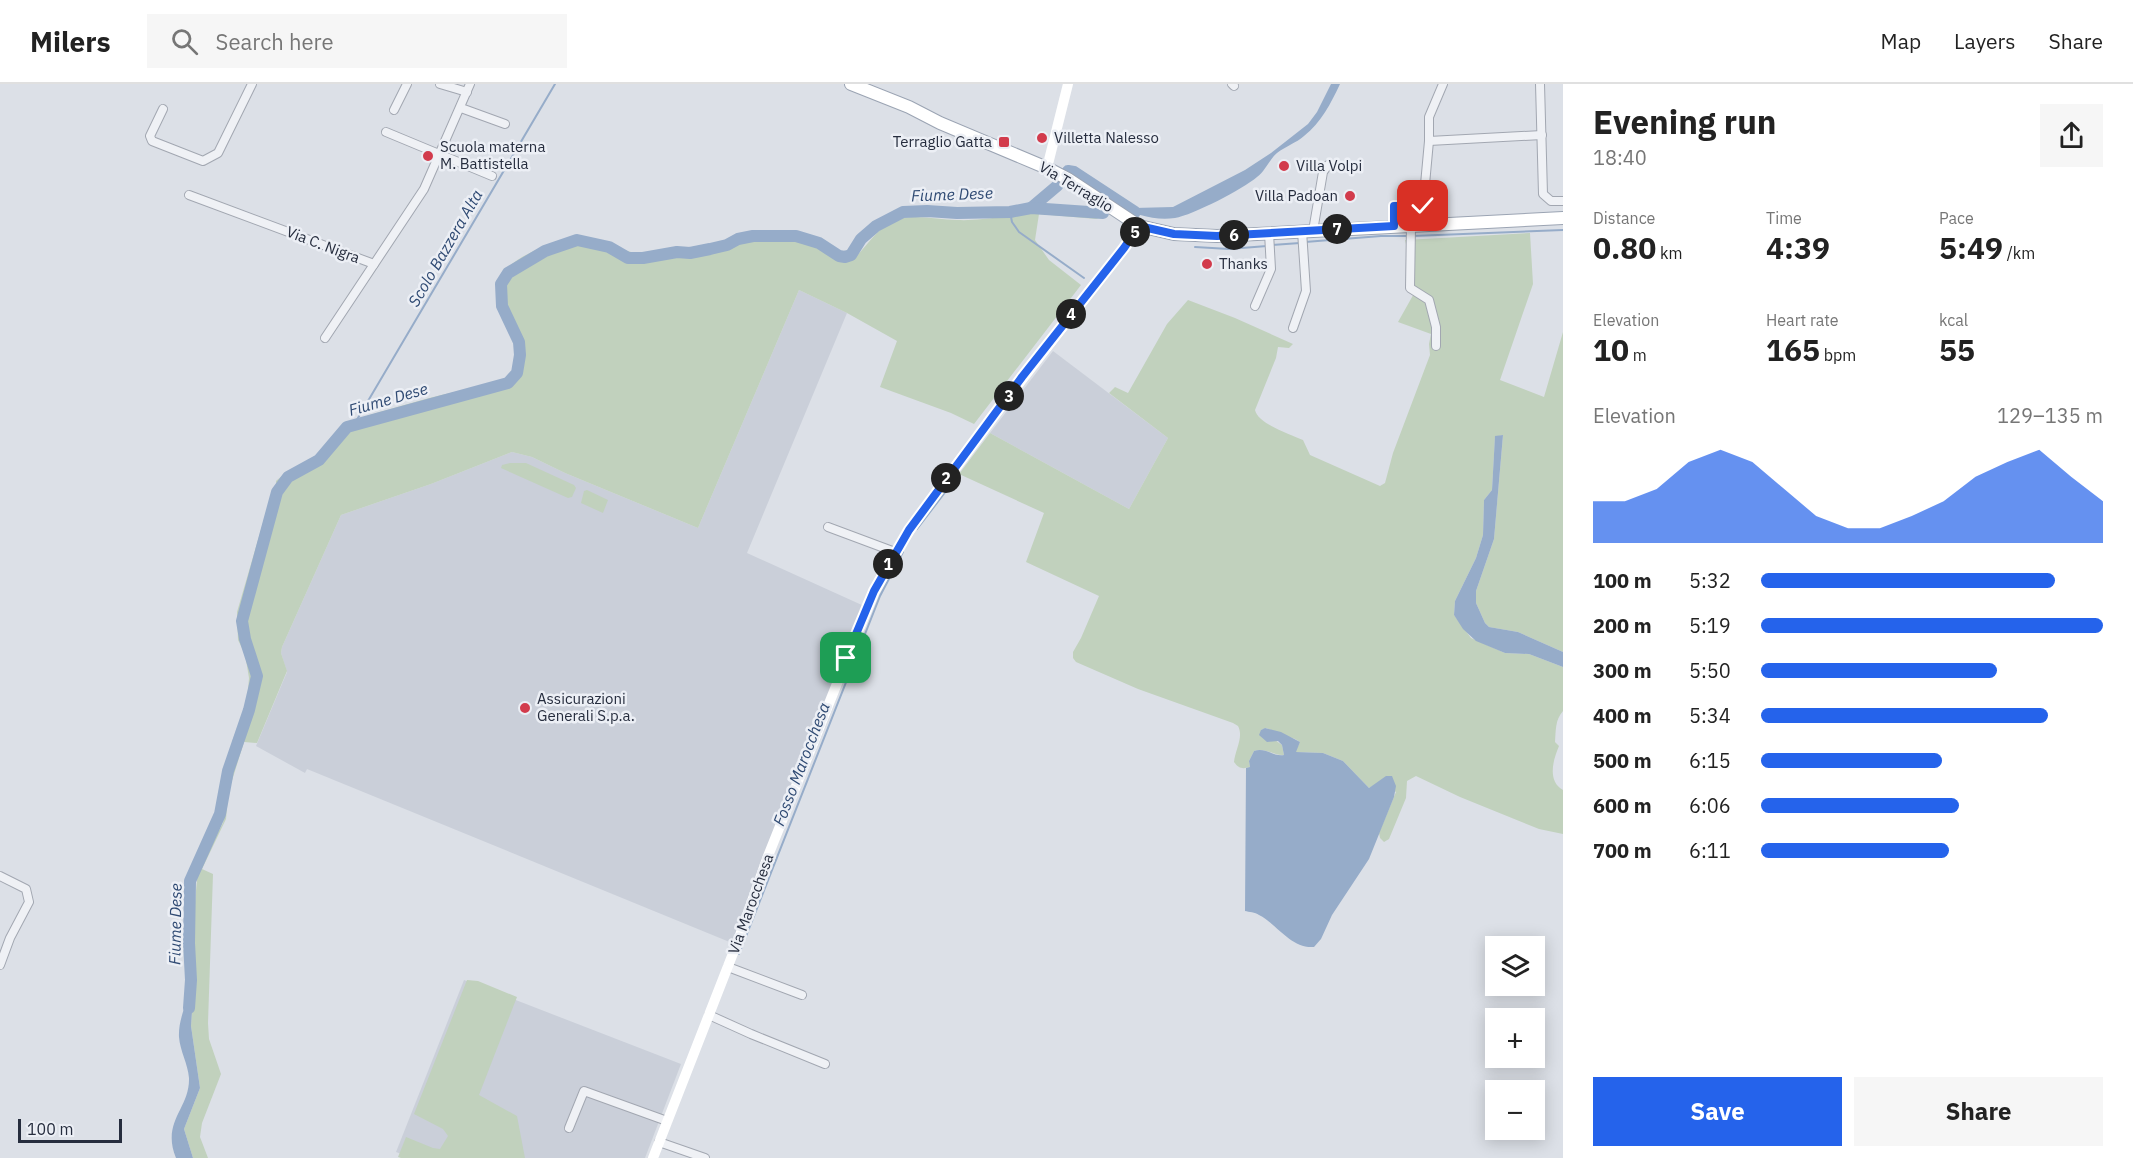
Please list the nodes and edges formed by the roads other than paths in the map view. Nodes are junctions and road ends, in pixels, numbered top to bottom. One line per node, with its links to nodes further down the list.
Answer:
1 (252, 84): 10 (street)
2 (407, 84): 11 (street)
3 (440, 84): 8 (street)
4 (851, 84): 18 (main road, Via Terraglio)
5 (1068, 84): 18 (street)
6 (1443, 84): 15 (street)
7 (1540, 84): 14 (street)
8 (469, 88): 9 (street)
9 (461, 108): 12 (street); 16 (street)
10 (163, 109)
11 (394, 110)
12 (505, 124)
13 (386, 132): 16 (street)
14 (1542, 135): 15 (street); 21 (street)
15 (1429, 141): 23 (street)
16 (440, 155): 19 (street); 28 (street)
17 (1328, 165): 26 (street)
18 (1047, 168): 24 (main road, Via Terraglio)
19 (492, 176)
20 (189, 195): 28 (street, Via C. Nigra)
21 (1563, 201)
22 (1563, 218): 25 (main road, Via Terraglio)
23 (1394, 223): 25 (main road, Via Terraglio); 26 (main road, Via Terraglio)
24 (1139, 226): 27 (main road, Via Terraglio); 34 (street, Via Marocchesa)
25 (1411, 233): 32 (street)
26 (1305, 237): 27 (main road, Via Terraglio); 30 (street)
27 (1269, 242): 29 (street)
28 (374, 264): 31 (street, Via C. Nigra)
29 (1255, 306)
30 (1293, 328)
31 (325, 338)
32 (1436, 346)
33 (828, 527): 34 (street)
34 (895, 552): 37 (street, Via Marocchesa)
35 (0, 876): 36 (street)
36 (0, 965)
37 (728, 967): 38 (street); 39 (street, Via Marocchesa)
38 (802, 994)
39 (709, 1015): 40 (street); 41 (street, Via Marocchesa)
40 (825, 1064)
41 (668, 1121): 42 (street); 43 (street, Via Marocchesa)
42 (569, 1128)
43 (660, 1142): 44 (street, Via Marocchesa); 45 (street)
44 (653, 1158)
45 (705, 1158)

